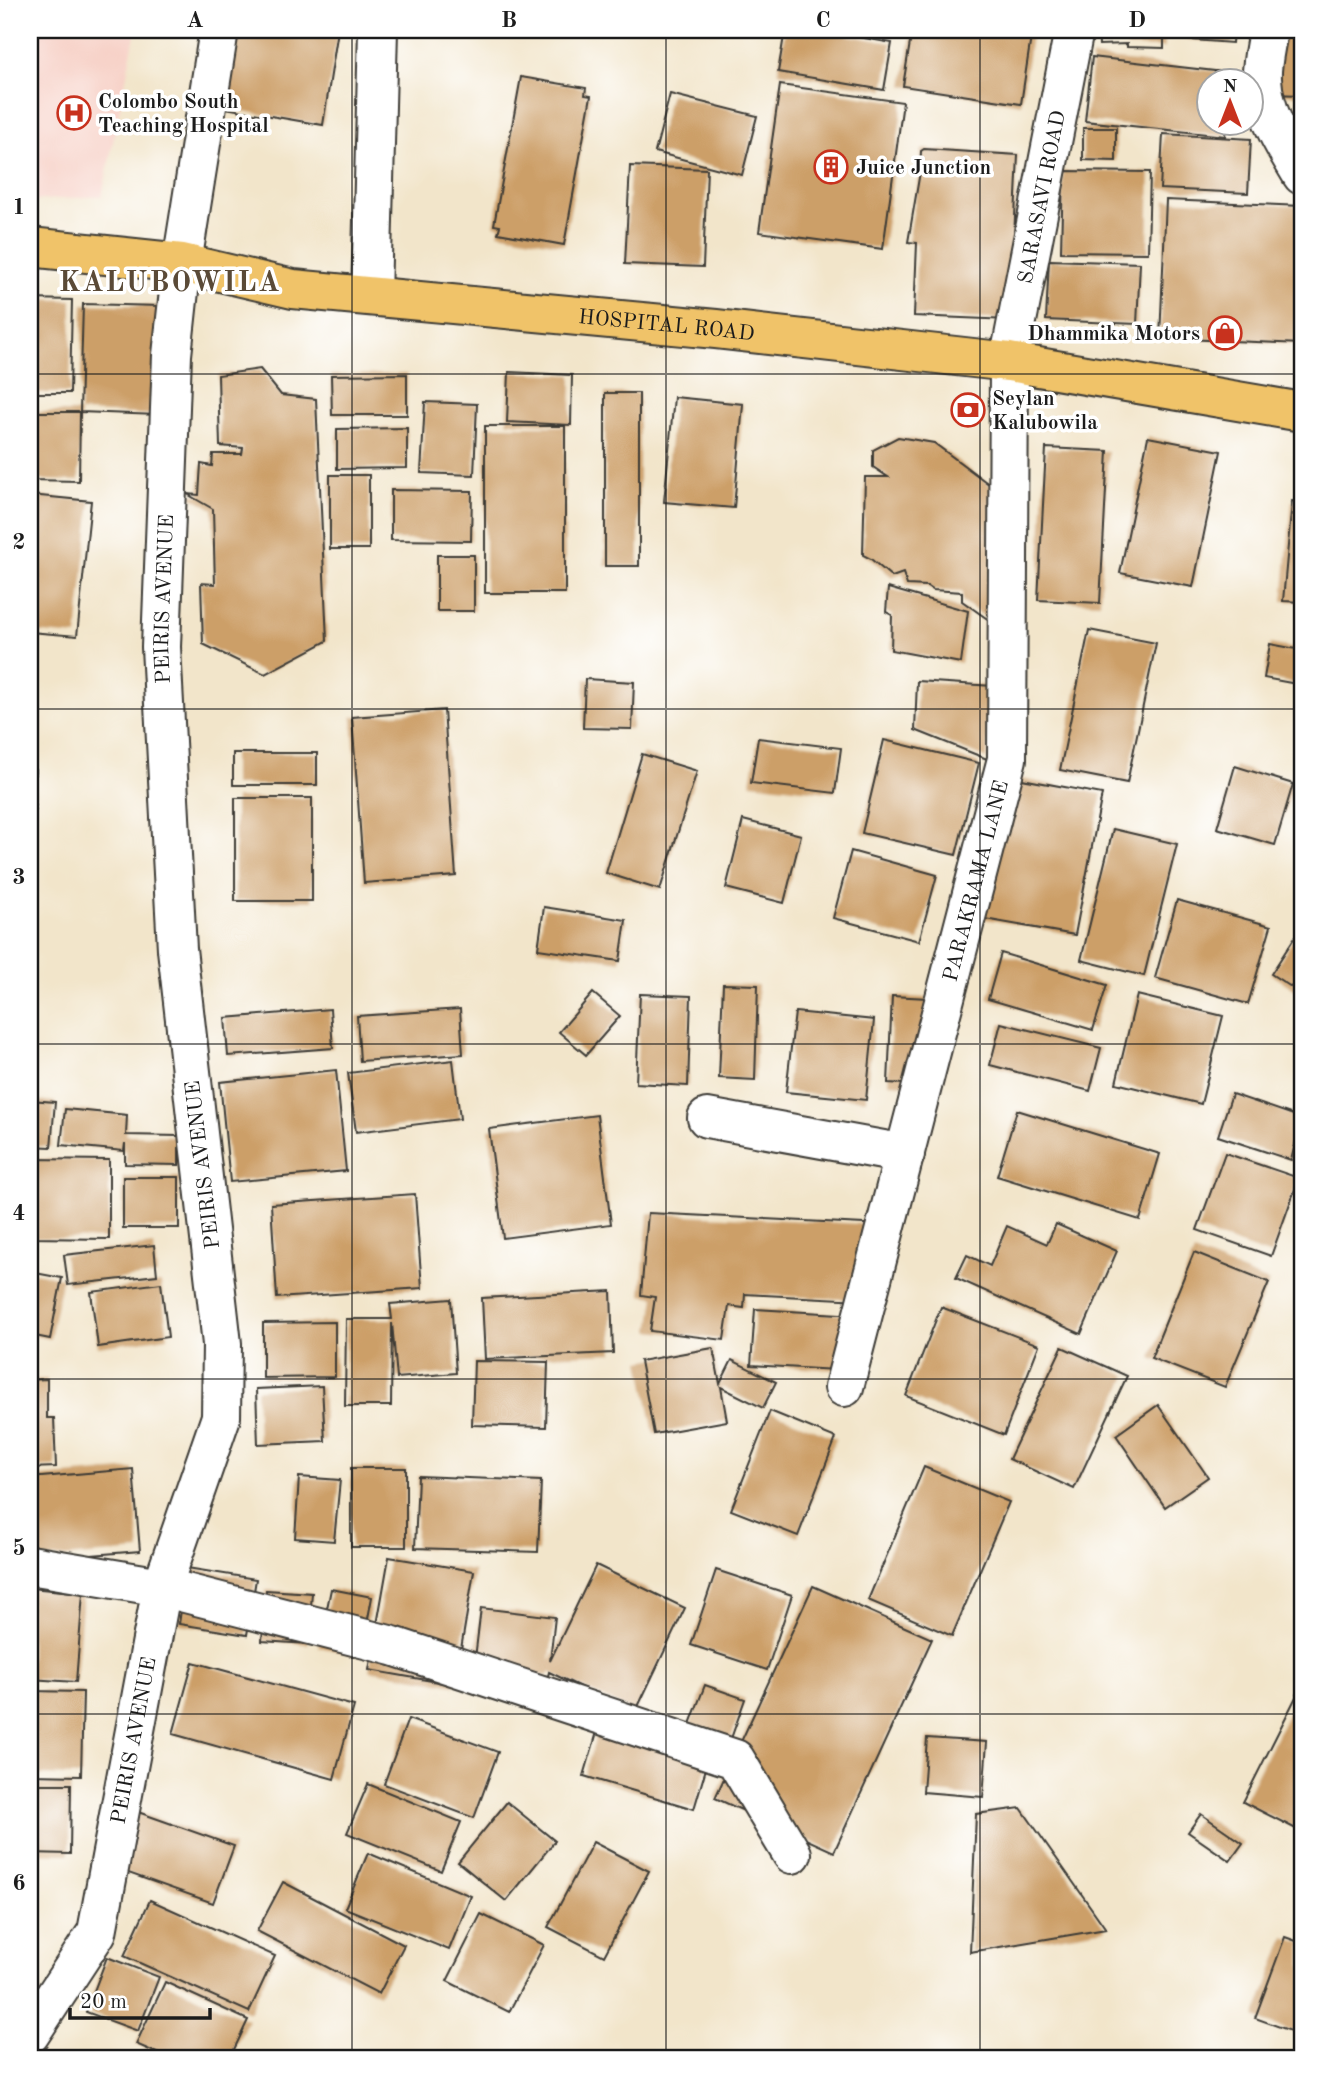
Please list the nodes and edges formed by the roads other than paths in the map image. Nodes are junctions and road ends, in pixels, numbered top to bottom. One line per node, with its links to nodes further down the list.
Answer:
1 (219, 30): 7 (street, PEIRIS AVENUE)
2 (378, 30): 8 (street)
3 (1074, 30): 9 (street, SARASAVI ROAD)
4 (1268, 30): 5 (street)
5 (1302, 175)
6 (30, 247): 7 (main road, HOSPITAL ROAD)
7 (182, 263): 8 (main road, HOSPITAL ROAD); 15 (street, PEIRIS AVENUE)
8 (371, 296): 9 (main road, HOSPITAL ROAD)
9 (1009, 362): 10 (main road, HOSPITAL ROAD); 12 (street, PARAKRAMA LANE)
10 (1302, 412)
11 (707, 1118): 12 (street)
12 (905, 1154): 13 (street, PARAKRAMA LANE)
13 (844, 1387)
14 (30, 1565): 15 (street)
15 (162, 1587): 16 (street); 17 (street, PEIRIS AVENUE)
16 (792, 1854)
17 (30, 2034)

